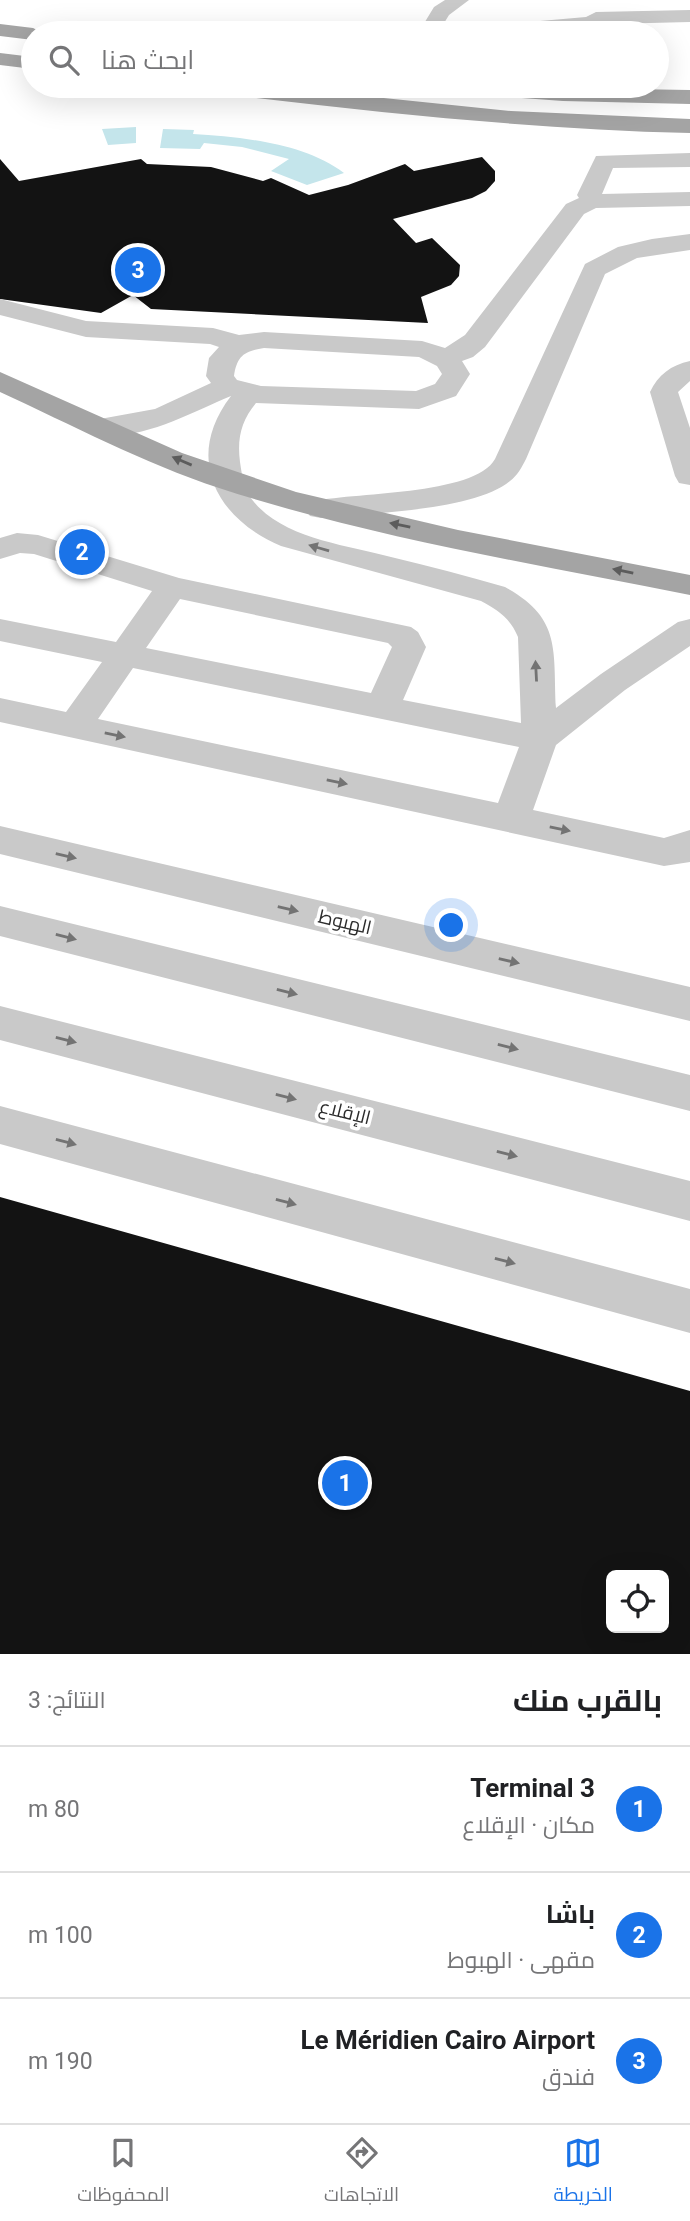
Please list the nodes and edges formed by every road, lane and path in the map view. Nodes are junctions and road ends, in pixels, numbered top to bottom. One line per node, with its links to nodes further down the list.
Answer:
1 (459, 0): 5 (street)
2 (542, 0): 6 (street)
3 (690, 16): 4 (street)
4 (596, 19)
5 (435, 21)
6 (546, 21)
7 (0, 30): 8 (main road)
8 (21, 33)
9 (0, 59): 10 (main road)
10 (21, 62)
11 (669, 97): 12 (main road)
12 (690, 97)
13 (315, 98): 14 (main road)
14 (690, 126)
15 (690, 160): 17 (street)
16 (690, 199): 17 (street)
17 (593, 200): 21 (street)
18 (690, 242): 28 (street)
19 (0, 307): 20 (street)
20 (238, 344): 21 (street); 24 (street)
21 (445, 358): 24 (street)
22 (690, 369): 26 (street)
23 (0, 381): 25 (main road)
24 (237, 390): 25 (street); 27 (street)
25 (99, 427): 27 (main road, one-way to 25)
26 (690, 476)
27 (226, 480): 28 (main road); 38 (street, one-way to 27)
28 (321, 509): 30 (main road, one-way to 28)
29 (0, 549): 31 (street)
30 (690, 585)
31 (172, 587): 34 (street); 35 (street)
32 (0, 630): 34 (street)
33 (690, 630): 38 (street)
34 (124, 655): 35 (street); 37 (street)
35 (382, 708): 38 (street)
36 (0, 710): 37 (street)
37 (74, 727): 39 (street, one-way to 39)
38 (540, 740): 39 (street)
39 (511, 818): 41 (street, one-way to 41)
40 (0, 840): 43 (street, الهبوط, one-way to 43)
41 (677, 848)
42 (0, 921): 45 (street, one-way to 45)
43 (690, 1004)
44 (0, 1023): 47 (street, الإقلاع, one-way to 47)
45 (690, 1093)
46 (0, 1125): 48 (street, one-way to 48)
47 (690, 1201)
48 (690, 1311)

